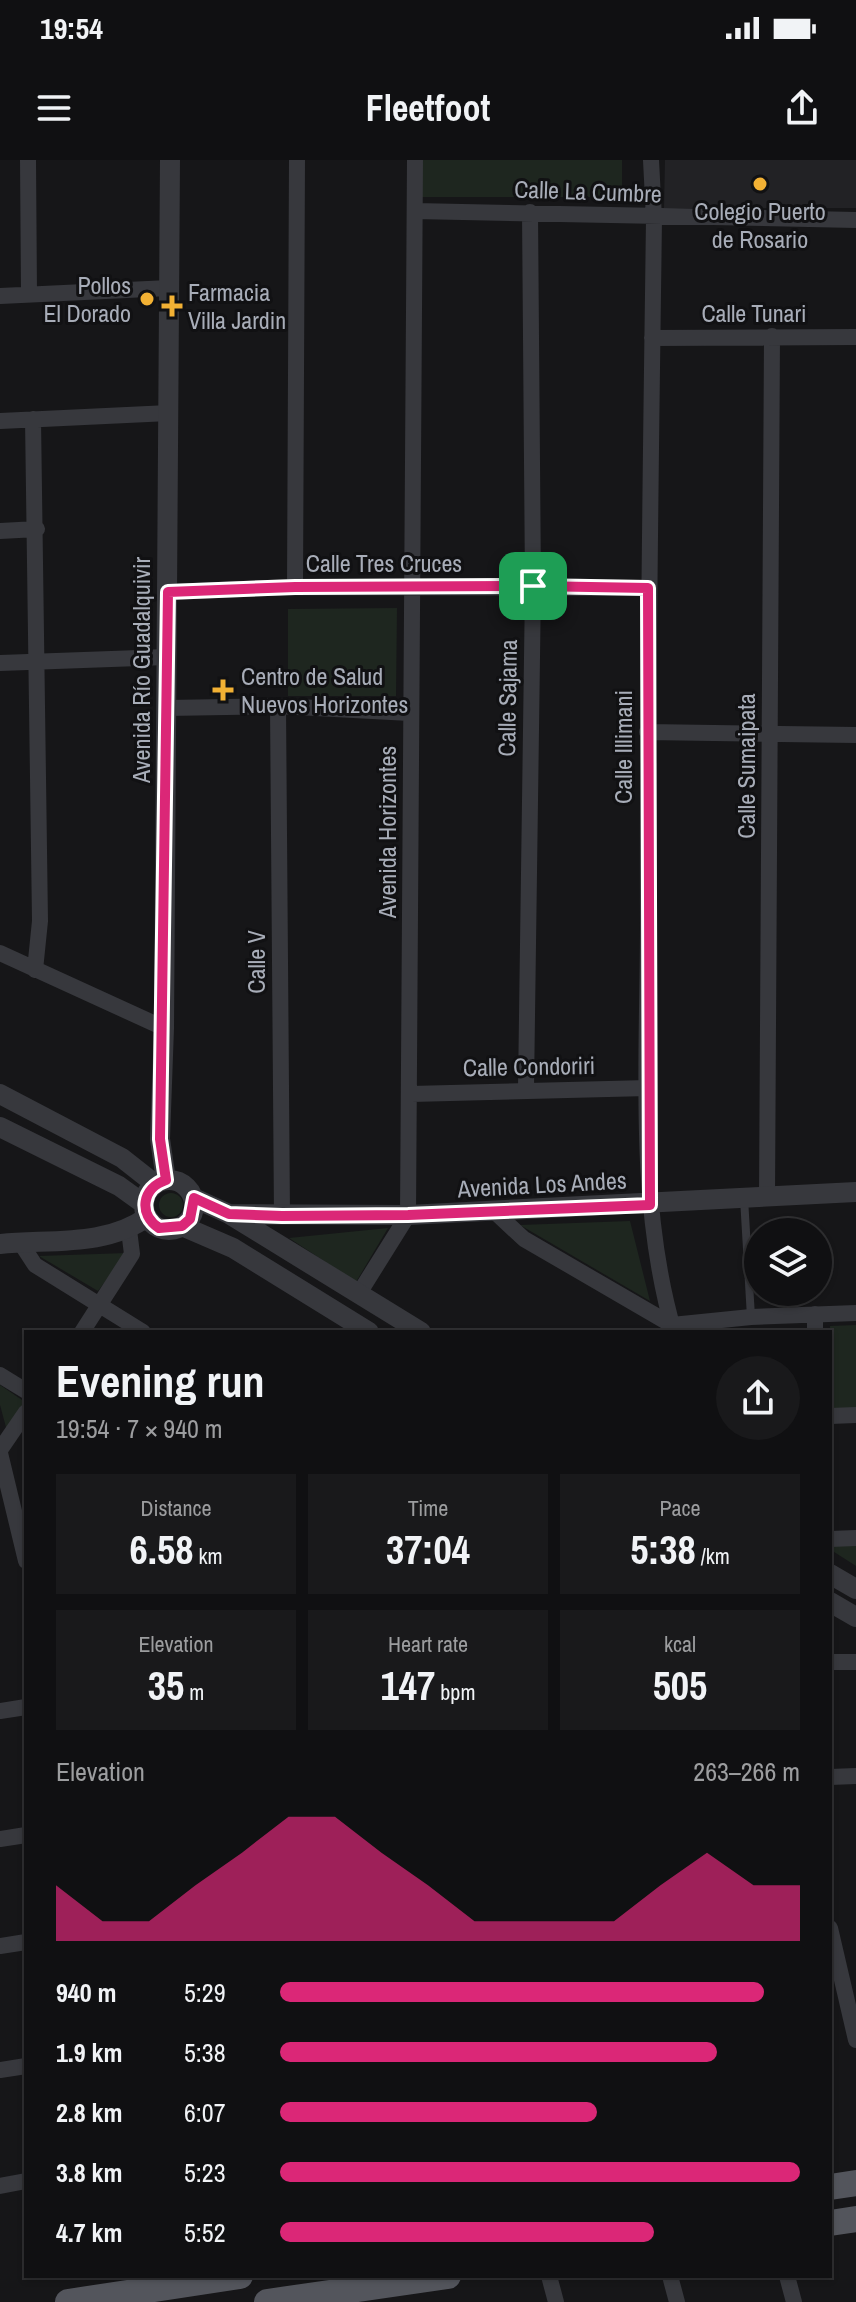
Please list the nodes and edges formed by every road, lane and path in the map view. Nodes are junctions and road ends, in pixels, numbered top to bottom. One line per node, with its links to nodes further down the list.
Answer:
1 (28, 160): 11 (street)
2 (170, 160): 10 (street, Avenida Río Guadalquivir)
3 (297, 160): 22 (street)
4 (415, 160): 6 (street, Avenida Horizontes)
5 (651, 160): 8 (street, Calle Illimani)
6 (415, 211): 7 (street, Calle La Cumbre); 23 (street, Avenida Horizontes)
7 (530, 212): 8 (street, Calle La Cumbre); 21 (street, Calle Sajama)
8 (654, 218): 9 (street, Calle La Cumbre); 15 (street, Calle Illimani)
9 (856, 220)
10 (169, 288): 11 (street); 16 (street, Avenida Río Guadalquivir)
11 (29, 293): 12 (street)
12 (0, 296)
13 (772, 336): 14 (street, Calle Tunari); 15 (street, Calle Tunari); 33 (street, Calle Sumaipata)
14 (856, 337)
15 (652, 338): 24 (street, Calle Illimani)
16 (169, 413): 17 (street); 25 (street, Avenida Río Guadalquivir)
17 (33, 419): 18 (street); 19 (street)
18 (0, 421)
19 (37, 529): 20 (street); 27 (street)
20 (0, 531)
21 (533, 586): 23 (street, Calle Tres Cruces); 24 (street, Calle Tres Cruces); 38 (street, Calle Sajama)
22 (295, 587): 23 (street, Calle Tres Cruces); 25 (street, Calle Tres Cruces)
23 (413, 588): 31 (street, Avenida Horizontes)
24 (648, 588): 32 (street, Calle Illimani)
25 (168, 592): 26 (street, Avenida Río Guadalquivir)
26 (167, 657): 27 (street); 30 (street, Avenida Río Guadalquivir)
27 (38, 662): 28 (street); 36 (street)
28 (0, 663)
29 (278, 706): 30 (street); 31 (street); 53 (street, Calle V)
30 (167, 708): 37 (street, Avenida Río Guadalquivir)
31 (410, 713): 41 (street, Avenida Horizontes)
32 (647, 732): 33 (street); 39 (street, Calle Illimani)
33 (770, 734): 34 (street); 46 (street, Calle Sumaipata)
34 (856, 735)
35 (0, 953): 36 (street)
36 (35, 970): 37 (street)
37 (164, 1028): 43 (street, Avenida Río Guadalquivir)
38 (526, 1088): 39 (street, Calle Condoriri); 41 (street, Calle Condoriri)
39 (648, 1088): 48 (street, Calle Illimani)
40 (0, 1094): 43 (street)
41 (411, 1094): 52 (street, Avenida Horizontes)
42 (0, 1127): 49 (street)
43 (160, 1182): 47 (street); 49 (street)
44 (856, 1192): 46 (street, Avenida Los Andes)
45 (744, 1196): 46 (street, Avenida Los Andes); 48 (street, Avenida Los Andes); 61 (lane)
46 (767, 1197)
47 (194, 1198): 51 (street); 54 (street)
48 (650, 1205): 50 (street, Avenida Los Andes); 62 (street, Calle Illimani)
49 (146, 1211): 54 (street); 55 (street)
50 (495, 1212): 52 (street, Avenida Los Andes); 62 (street)
51 (229, 1214): 53 (street, Avenida Los Andes); 57 (street)
52 (408, 1215): 53 (street, Avenida Los Andes); 57 (street)
53 (282, 1216)
54 (182, 1226): 65 (street)
55 (129, 1230): 56 (street); 58 (street)
56 (10, 1243): 58 (street)
57 (358, 1295): 66 (street)
58 (101, 1306): 63 (street); 64 (street)
59 (856, 1313): 60 (street)
60 (815, 1314): 61 (street); 67 (street)
61 (751, 1317): 62 (street)
62 (673, 1328)
63 (83, 1330)
64 (140, 1330)
65 (366, 1330)
66 (418, 1330)
67 (815, 1330)
68 (0, 1375): 69 (street)
69 (24, 1390)
70 (24, 1415): 73 (street)
71 (856, 1415): 72 (street)
72 (832, 1416)
73 (0, 1452): 76 (street)
74 (856, 1538): 75 (street)
75 (832, 1539)
76 (24, 1553)
77 (832, 1575): 78 (street)
78 (856, 1589)
79 (832, 1603): 80 (street)
80 (856, 1617)
81 (832, 1662): 82 (street)
82 (856, 1662)
83 (24, 1707): 84 (street)
84 (0, 1711)
85 (856, 1776): 86 (street)
86 (832, 1777)
87 (24, 1835): 88 (street)
88 (0, 1839)
89 (832, 1937): 92 (street)
90 (24, 1942): 91 (street)
91 (0, 1946)
92 (856, 2040)
93 (24, 2066): 94 (street)
94 (0, 2070)
95 (24, 2181): 97 (street)
96 (856, 2183): 98 (main road)
97 (0, 2186)
98 (832, 2187)
99 (856, 2219): 100 (main road)
100 (832, 2223)
101 (220, 2278): 107 (main road)
102 (439, 2278): 106 (main road)
103 (550, 2278): 109 (street)
104 (671, 2278): 110 (street)
105 (788, 2278): 111 (street)
106 (357, 2296): 108 (main road)
107 (68, 2302)
108 (267, 2302)
109 (556, 2302)
110 (677, 2302)
111 (794, 2302)

